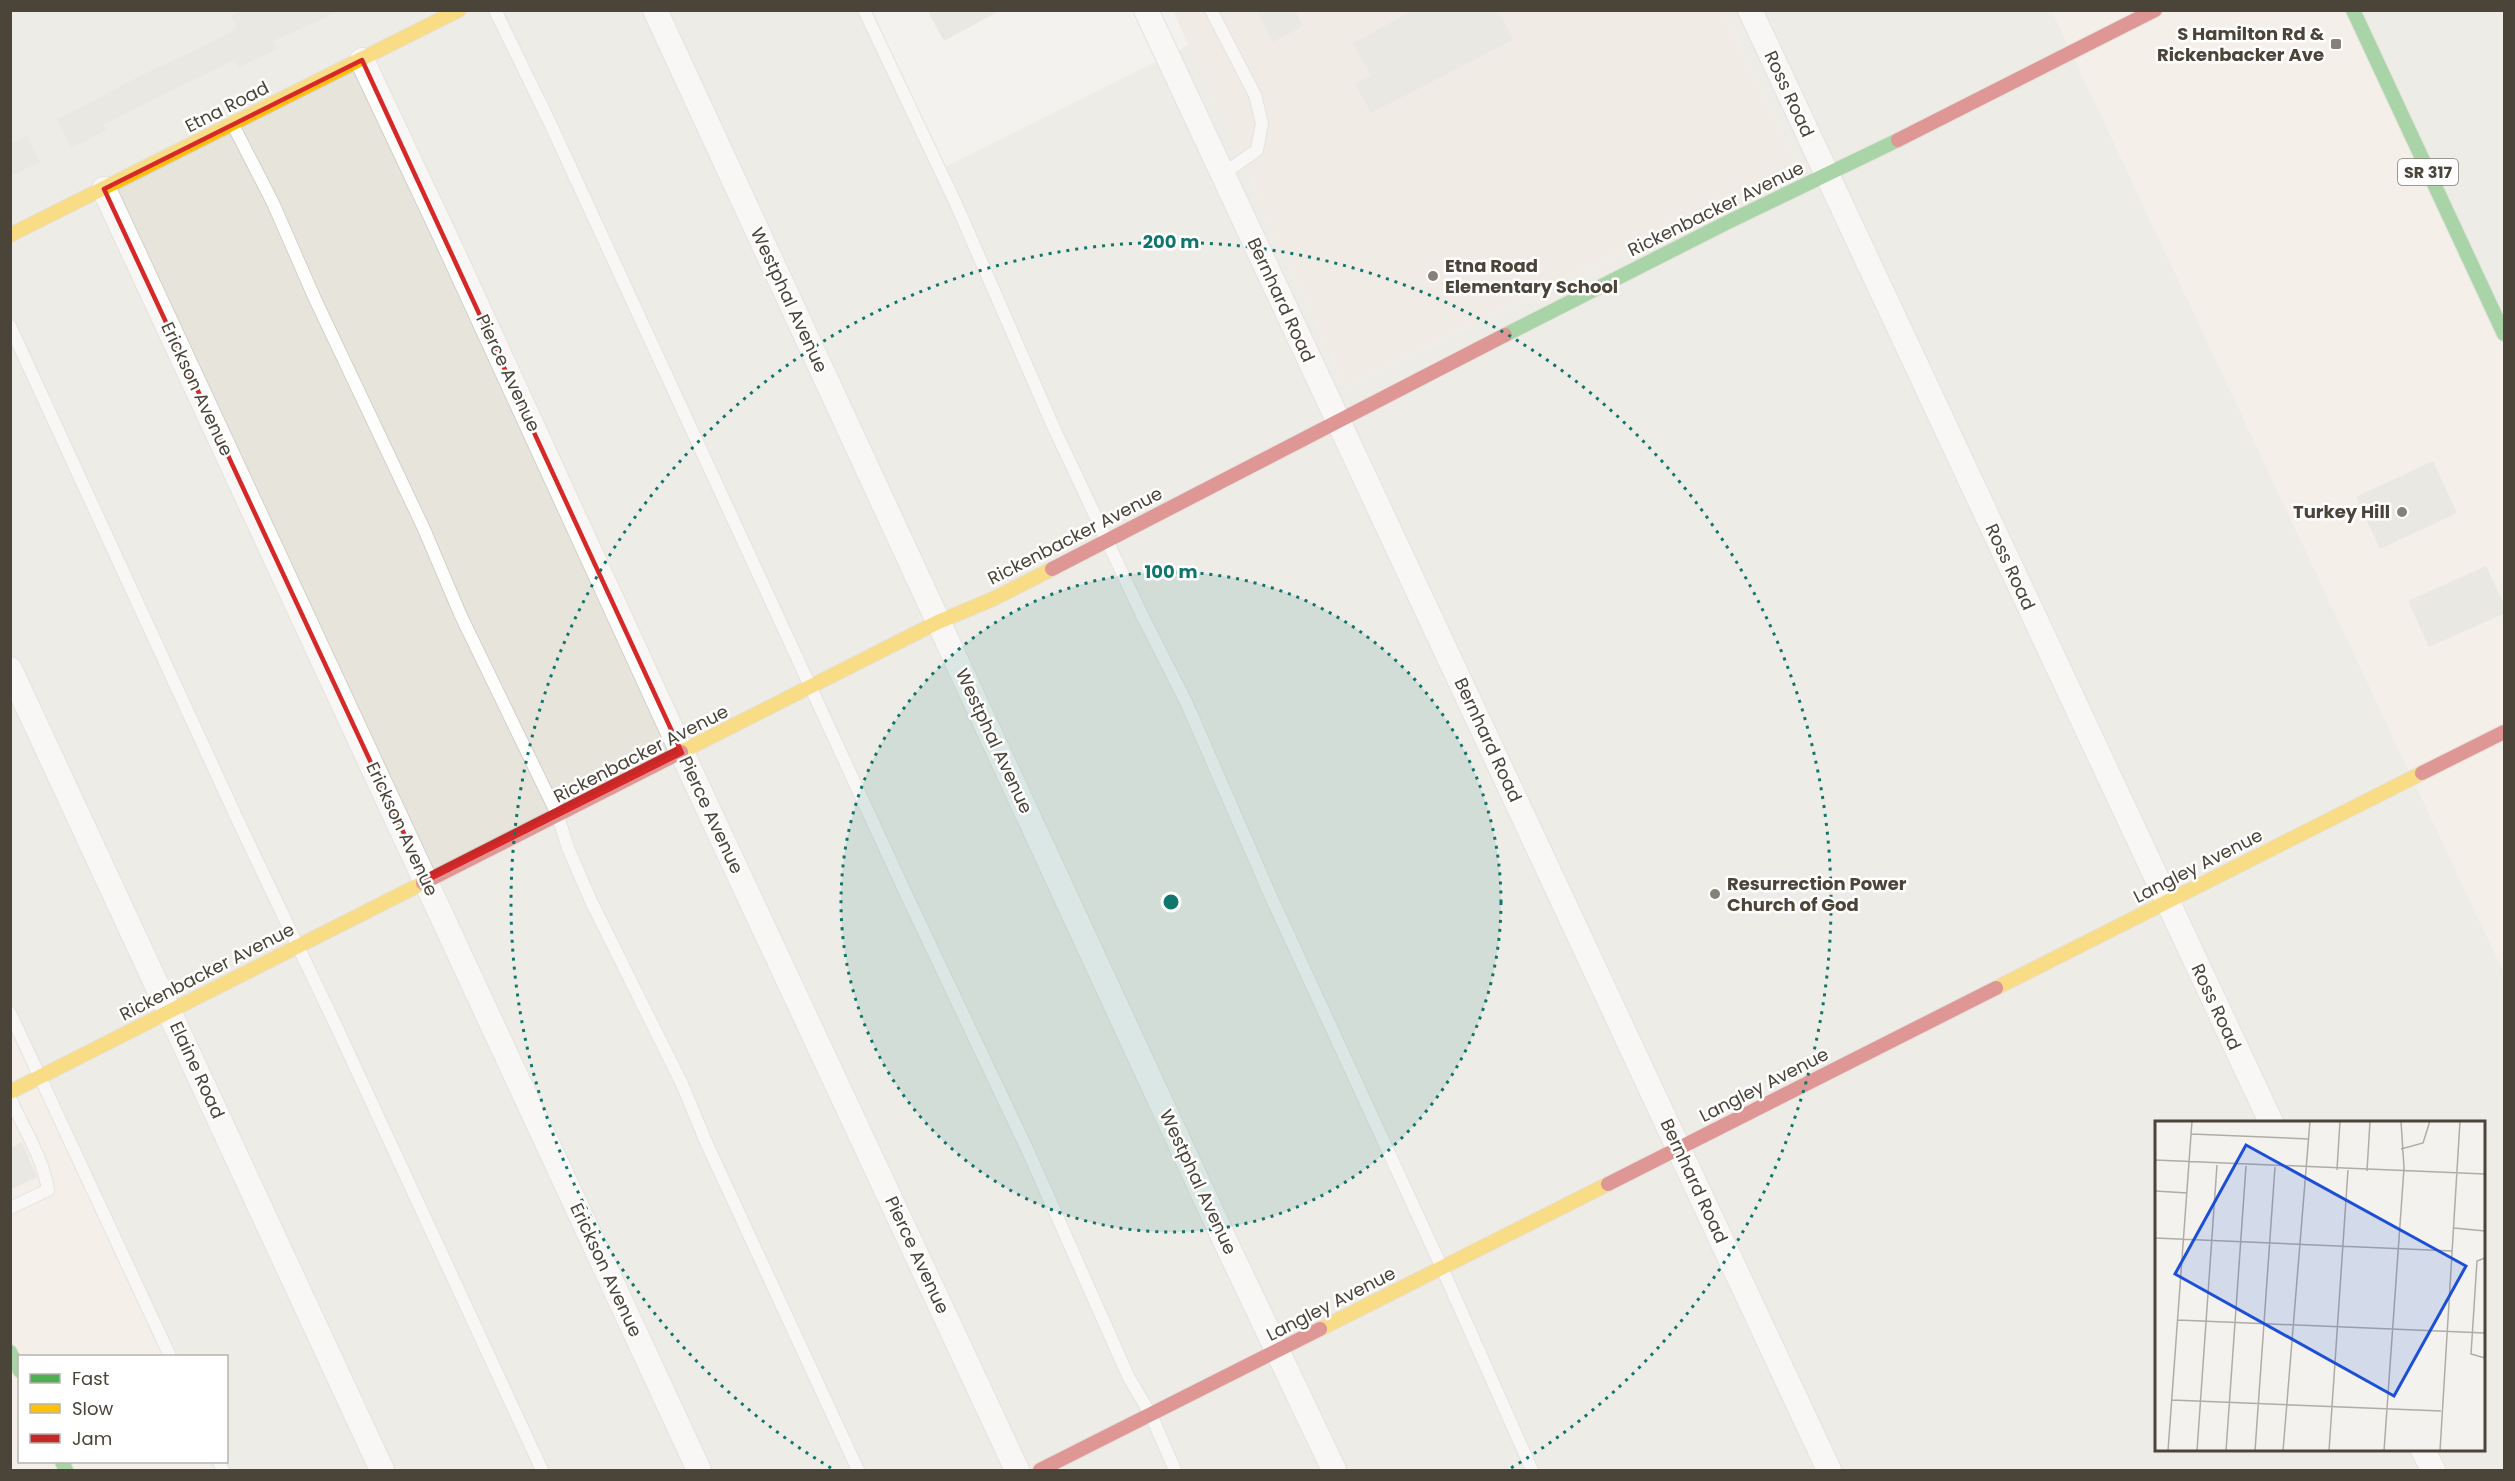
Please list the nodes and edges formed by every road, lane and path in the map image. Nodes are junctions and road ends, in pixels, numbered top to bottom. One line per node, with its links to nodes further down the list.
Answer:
1 (459, 10): 10 (street, Etna Road)
2 (495, 10): 22 (lane)
3 (655, 10): 20 (street, Westphal Avenue)
4 (864, 10): 19 (lane)
5 (1146, 10): 12 (street, Bernhard Road)
6 (1211, 10): 12 (lane)
7 (1750, 10): 13 (street, Ross Road)
8 (2155, 10): 13 (street, Rickenbacker Avenue)
9 (2353, 10): 17 (street, SR 317)
10 (362, 60): 11 (street, Etna Road); 24 (street, Pierce Avenue)
11 (232, 124): 14 (street, Etna Road); 25 (lane)
12 (1223, 174): 18 (street, Bernhard Road)
13 (1828, 174): 18 (street, Rickenbacker Avenue); 27 (street, Ross Road)
14 (104, 189): 15 (street, Etna Road); 26 (street, Erickson Avenue)
15 (10, 235)
16 (10, 326): 28 (lane)
17 (2505, 333)
18 (1339, 421): 19 (street, Rickenbacker Avenue); 35 (street, Bernhard Road)
19 (1107, 540): 20 (street, Rickenbacker Avenue); 37 (lane)
20 (938, 622): 22 (street, Rickenbacker Avenue); 38 (street, Westphal Avenue)
21 (10, 669): 29 (street, Elaine Road)
22 (811, 687): 24 (street, Rickenbacker Avenue); 40 (lane)
23 (2505, 732): 27 (street, Langley Avenue)
24 (682, 753): 25 (street, Rickenbacker Avenue); 46 (street, Pierce Avenue)
25 (558, 816): 26 (street, Rickenbacker Avenue); 45 (lane)
26 (426, 881): 28 (street, Rickenbacker Avenue); 44 (street, Erickson Avenue)
27 (2167, 902): 34 (street, Ross Road); 35 (street, Langley Avenue)
28 (298, 946): 29 (street, Rickenbacker Avenue); 43 (lane)
29 (169, 1011): 31 (street, Rickenbacker Avenue); 42 (street, Elaine Road)
30 (10, 1013): 31 (lane)
31 (40, 1077): 32 (street, Rickenbacker Avenue); 39 (lane)
32 (10, 1092)
33 (10, 1098): 36 (lane)
34 (2271, 1121)
35 (1679, 1149): 37 (street, Langley Avenue); 51 (street, Bernhard Road)
36 (10, 1208)
37 (1442, 1268): 38 (street, Langley Avenue); 50 (lane)
38 (1278, 1351): 40 (street, Langley Avenue); 49 (street, Westphal Avenue)
39 (170, 1355)
40 (1151, 1415): 47 (street, Langley Avenue); 48 (lane)
41 (2424, 1451): 52 (street)
42 (382, 1470)
43 (542, 1470)
44 (699, 1470)
45 (858, 1470)
46 (1017, 1470)
47 (1040, 1470)
48 (1175, 1470)
49 (1334, 1470)
50 (1532, 1470)
51 (1829, 1470)
52 (2433, 1470)

